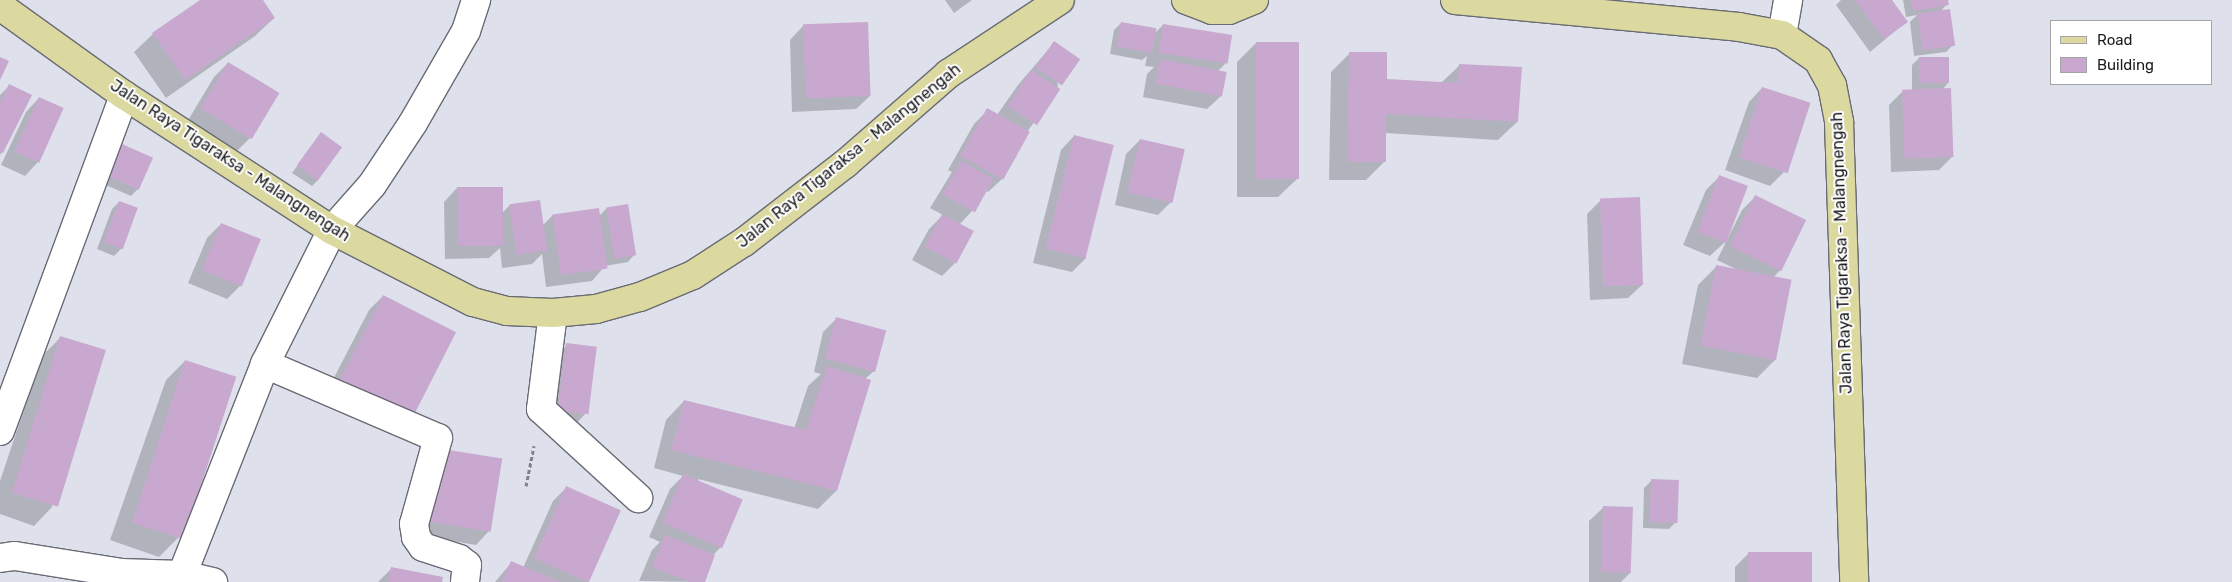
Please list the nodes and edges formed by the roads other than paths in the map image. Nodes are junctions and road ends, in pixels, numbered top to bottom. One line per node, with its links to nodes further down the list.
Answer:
1 (476, 0): 10 (street)
2 (1060, 0): 11 (main road, Jalan Raya Tigaraksa - Malangnengah)
3 (1186, 0): 4 (main road)
4 (1254, 0)
5 (1455, 0): 8 (main road, Jalan Raya Tigaraksa - Malangnengah)
6 (1788, 0): 8 (street)
7 (0, 6): 9 (main road, Jalan Raya Tigaraksa - Malangnengah)
8 (1782, 35): 19 (main road, Jalan Raya Tigaraksa - Malangnengah)
9 (124, 95): 10 (main road, Jalan Raya Tigaraksa - Malangnengah); 13 (street)
10 (332, 230): 11 (main road, Jalan Raya Tigaraksa - Malangnengah); 12 (street)
11 (553, 313): 14 (street)
12 (266, 364): 16 (street); 18 (street)
13 (0, 431)
14 (638, 498)
15 (0, 558): 16 (street)
16 (182, 575): 17 (street)
17 (213, 582)
18 (465, 582)
19 (1854, 582)

